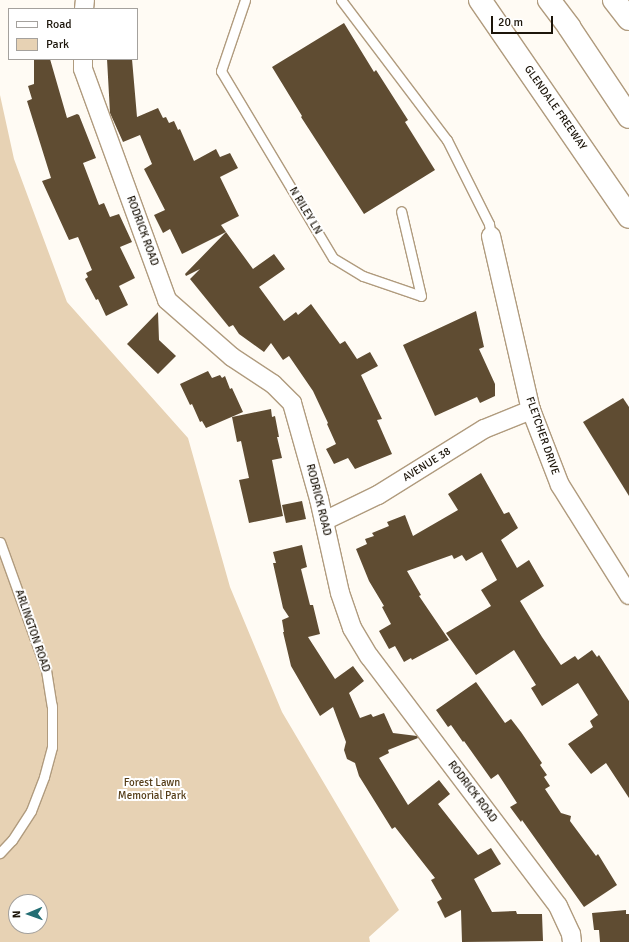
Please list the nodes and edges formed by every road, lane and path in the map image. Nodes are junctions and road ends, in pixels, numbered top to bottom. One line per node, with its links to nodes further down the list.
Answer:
1 (246, 0): 9 (lane, N RILEY LN)
2 (342, 0): 11 (lane)
3 (480, 0): 10 (highway, GLENDALE FREEWAY)
4 (549, 0): 8 (highway)
5 (614, 0): 6 (highway)
6 (629, 18)
7 (84, 60): 13 (street, RODRICK ROAD)
8 (629, 117)
9 (401, 211)
10 (629, 216)
11 (491, 236): 12 (street, FLETCHER DRIVE)
12 (531, 410): 13 (street, AVENUE 38); 15 (street, FLETCHER DRIVE)
13 (324, 521): 17 (street, RODRICK ROAD)
14 (0, 542): 16 (lane, ARLINGTON ROAD)
15 (629, 595)
16 (0, 853)
17 (572, 942)

